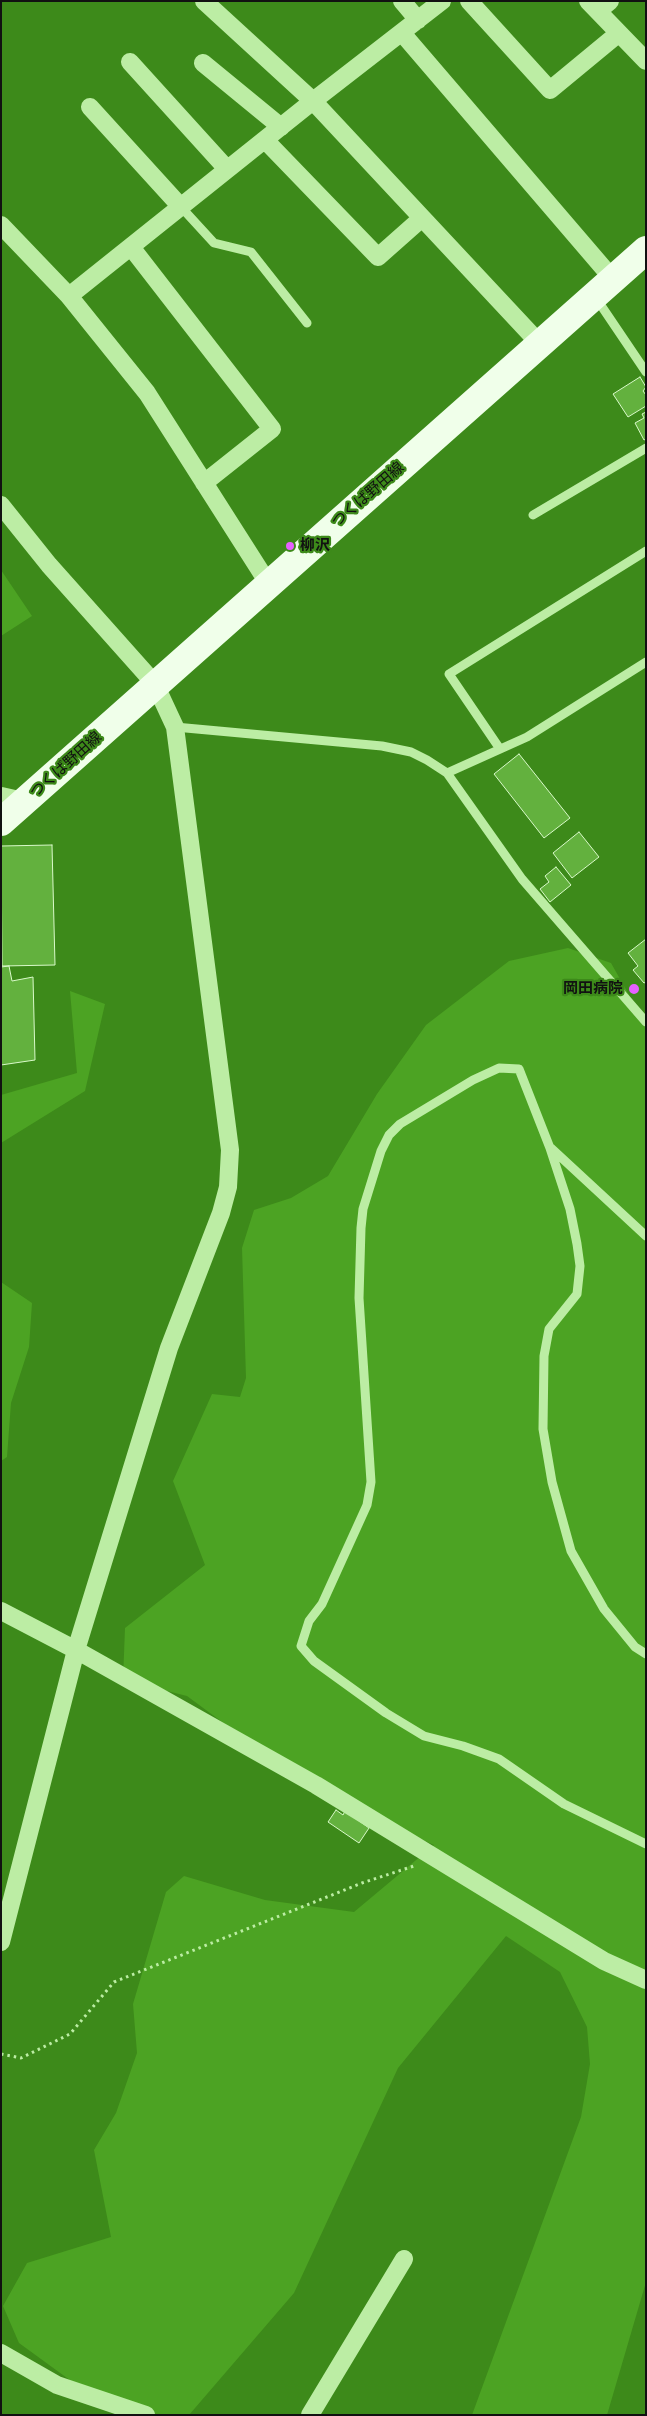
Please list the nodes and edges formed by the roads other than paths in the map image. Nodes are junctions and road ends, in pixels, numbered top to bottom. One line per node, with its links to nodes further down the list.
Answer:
1 (204, 1): 12 (street)
2 (402, 1): 6 (street)
3 (442, 1): 6 (street)
4 (469, 1): 8 (street)
5 (599, 5): 8 (street)
6 (418, 20): 7 (street)
7 (402, 32): 12 (street); 22 (street)
8 (619, 33): 9 (street)
9 (646, 61)
10 (130, 62): 16 (street)
11 (203, 63): 14 (street)
12 (313, 101): 14 (street); 18 (street)
13 (90, 107): 17 (street)
14 (281, 127): 15 (street)
15 (265, 140): 16 (street); 18 (street)
16 (227, 169): 17 (street)
17 (181, 207): 20 (street); 24 (lane)
18 (422, 218): 25 (street)
19 (1, 225): 23 (street)
20 (131, 247): 23 (street); 28 (street)
21 (646, 250): 22 (main road, つくば野田線)
22 (603, 286): 25 (main road, つくば野田線); 26 (lane)
23 (69, 296): 28 (street)
24 (307, 323)
25 (540, 344): 32 (main road, つくば野田線)
26 (646, 372)
27 (646, 448): 30 (lane)
28 (204, 482): 32 (street)
29 (1, 505): 34 (street)
30 (533, 515)
31 (646, 551): 36 (lane)
32 (268, 583): 34 (main road, つくば野田線)
33 (646, 662): 36 (lane)
34 (156, 684): 35 (street); 38 (main road, つくば野田線)
35 (175, 727): 37 (lane); 44 (street)
36 (500, 749): 37 (lane)
37 (447, 773): 40 (lane)
38 (12, 800): 39 (main road, つくば野田線)
39 (1, 822)
40 (646, 1022)
41 (550, 1148): 42 (lane); 45 (lane); 46 (lane)
42 (646, 1236)
43 (1, 1611): 44 (street)
44 (76, 1650): 47 (street); 48 (street)
45 (646, 1654)
46 (646, 1844)
47 (1, 1942)
48 (646, 1980)
49 (404, 2259): 52 (street)
50 (1, 2353): 51 (street)
51 (146, 2415)
52 (310, 2415)

